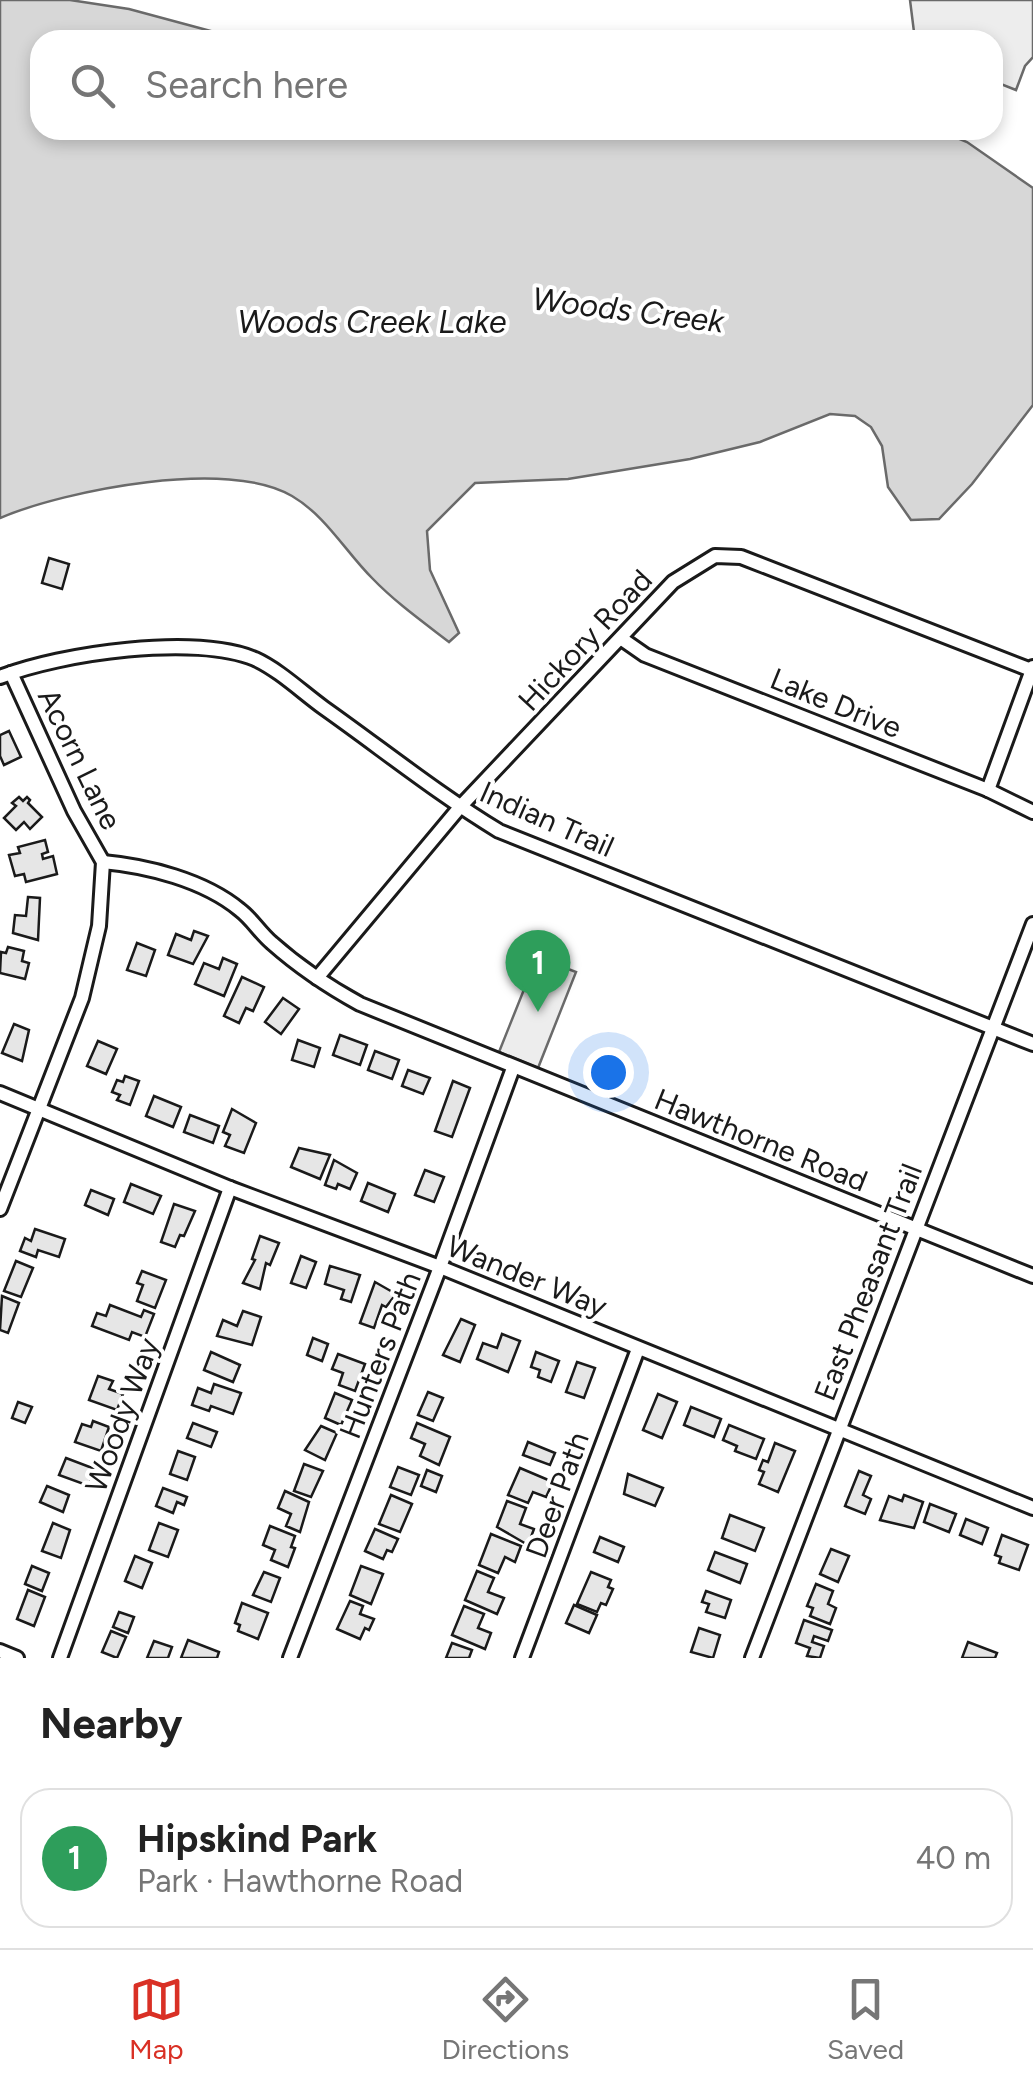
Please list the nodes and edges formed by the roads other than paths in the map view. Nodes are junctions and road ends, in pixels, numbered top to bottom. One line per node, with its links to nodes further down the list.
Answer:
1 (622, 639): 2 (street, Hickory Road); 4 (street, Lake Drive); 5 (street, Hickory Road)
2 (1032, 668): 4 (street)
3 (6, 675): 5 (street, Indian Trail); 7 (street, Acorn Lane)
4 (988, 790): 6 (street, Lake Drive)
5 (460, 807): 9 (street, Hickory Road); 10 (street, Indian Trail)
6 (1033, 812)
7 (103, 862): 9 (street, Hawthorne Road); 14 (street, Acorn Lane)
8 (1033, 924): 10 (street, East Pheasant Trail)
9 (316, 978): 12 (street, Hawthorne Road)
10 (993, 1028): 11 (street, Indian Trail); 17 (street, East Pheasant Trail)
11 (1033, 1044)
12 (512, 1068): 17 (street, Hawthorne Road); 18 (street, Hunters Path)
13 (0, 1093): 14 (street, Wander Way)
14 (38, 1109): 15 (street, Wander Way); 16 (street, Acorn Lane)
15 (230, 1188): 18 (street, Wander Way); 25 (street, Woody Way)
16 (0, 1209)
17 (916, 1229): 19 (street, Hawthorne Road); 21 (street, East Pheasant Trail)
18 (440, 1267): 20 (street, Wander Way); 26 (street, Hunters Path)
19 (1033, 1276)
20 (638, 1349): 21 (street, Wander Way); 27 (street, Deer Path)
21 (837, 1430): 22 (street, Wander Way); 28 (street, East Pheasant Trail)
22 (1033, 1508)
23 (0, 1651): 24 (street)
24 (17, 1658)
25 (60, 1658)
26 (290, 1658)
27 (522, 1658)
28 (752, 1658)

